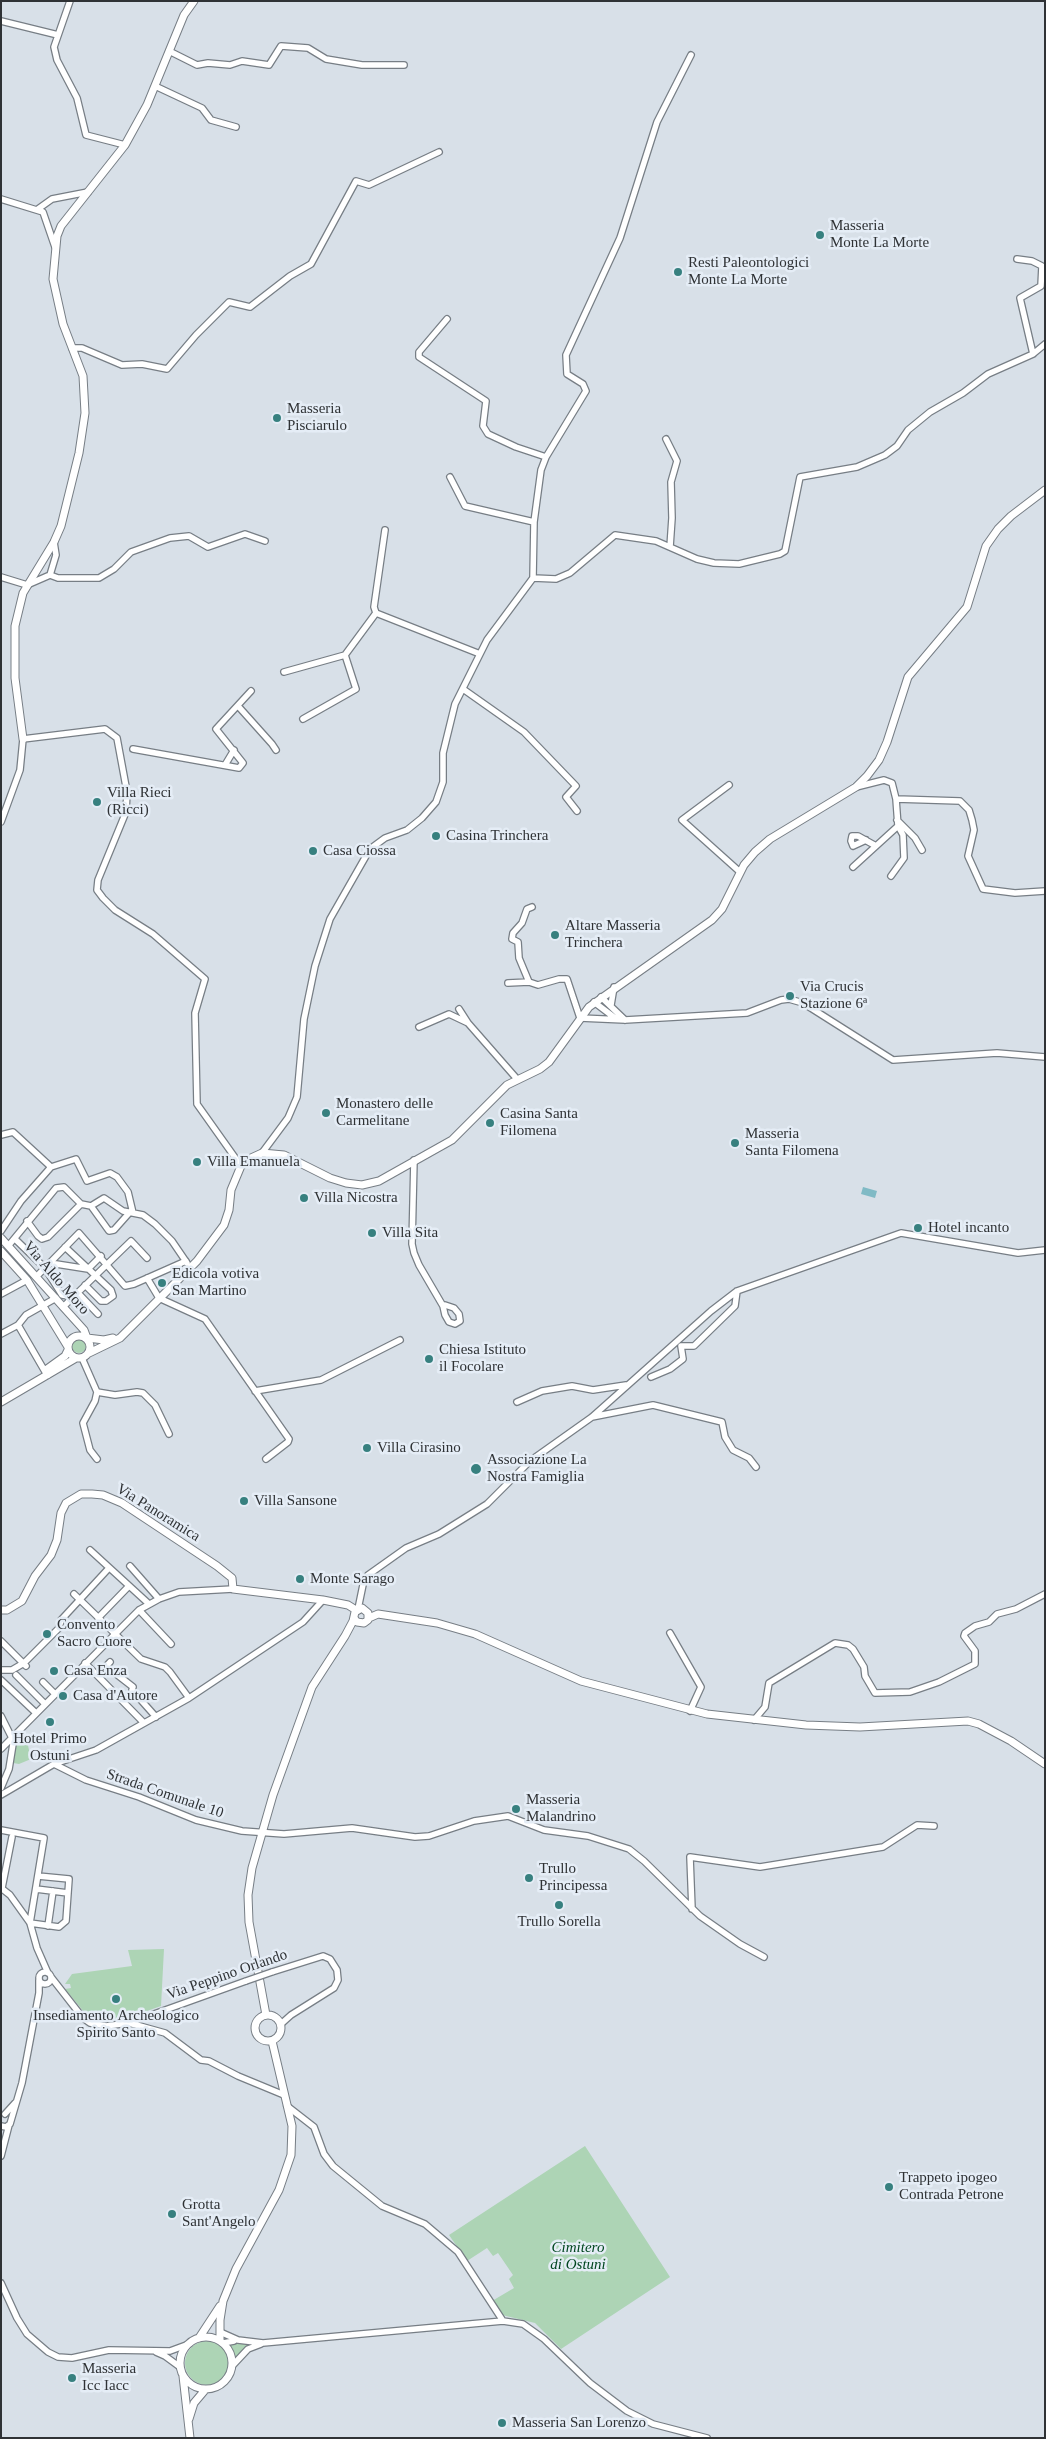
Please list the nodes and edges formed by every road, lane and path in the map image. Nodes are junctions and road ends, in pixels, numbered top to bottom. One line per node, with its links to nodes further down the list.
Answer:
1 (70, 1): 4 (street)
2 (194, 1): 5 (main road)
3 (1, 21): 4 (street)
4 (58, 35): 10 (street)
5 (170, 51): 7 (street); 8 (main road)
6 (691, 55): 22 (street)
7 (404, 65)
8 (155, 86): 9 (street); 10 (main road)
9 (236, 127)
10 (125, 146): 12 (main road)
11 (439, 152): 19 (street)
12 (88, 192): 14 (street); 15 (main road)
13 (1, 199): 14 (street)
14 (38, 209): 15 (street)
15 (55, 247): 19 (main road)
16 (1017, 259): 20 (street)
17 (447, 319): 22 (street)
18 (1045, 344): 20 (street)
19 (72, 348): 28 (main road)
20 (1033, 354): 29 (street)
21 (666, 439): 29 (street)
22 (546, 457): 25 (street)
23 (450, 477): 25 (street)
24 (1045, 490): 48 (main road)
25 (534, 522): 32 (street)
26 (385, 530): 34 (street)
27 (265, 541): 30 (street)
28 (54, 542): 30 (street); 33 (main road)
29 (670, 547): 32 (street)
30 (50, 575): 33 (street)
31 (1, 577): 33 (street)
32 (533, 578): 35 (street)
33 (27, 586): 42 (main road)
34 (376, 613): 35 (street); 36 (street)
35 (480, 654): 38 (street)
36 (345, 656): 37 (street); 41 (street)
37 (284, 672)
38 (463, 689): 50 (street); 76 (street)
39 (251, 691): 40 (street)
40 (238, 706): 44 (street); 45 (street)
41 (303, 719)
42 (23, 739): 51 (street); 78 (street)
43 (133, 749): 46 (street)
44 (234, 750): 46 (street); 46 (street)
45 (276, 750)
46 (225, 764)
47 (730, 785): 57 (street)
48 (856, 787): 49 (street); 57 (main road)
49 (896, 799): 52 (street); 59 (street)
50 (577, 811)
51 (1, 822)
52 (898, 823): 54 (street); 55 (street); 58 (street)
53 (866, 840): 54 (street)
54 (876, 846): 56 (street)
55 (922, 850)
56 (852, 867)
57 (740, 872): 63 (main road)
58 (892, 876)
59 (1045, 891)
60 (532, 907): 61 (street)
61 (529, 982): 62 (street); 68 (street)
62 (508, 983)
63 (614, 987): 64 (main road); 66 (street)
64 (601, 997): 65 (main road); 66 (street)
65 (594, 1002): 68 (main road); 69 (street)
66 (611, 1005): 70 (street)
67 (459, 1009): 71 (street)
68 (580, 1018): 69 (street); 74 (main road)
69 (615, 1018): 70 (street)
70 (625, 1020): 73 (street)
71 (468, 1023): 72 (street); 74 (street)
72 (419, 1027)
73 (1045, 1057)
74 (517, 1079): 77 (main road)
75 (1, 1135): 79 (street)
76 (262, 1153): 77 (main road); 78 (main road)
77 (414, 1160): 108 (street)
78 (241, 1166): 94 (main road)
79 (51, 1167): 82 (street); 84 (street)
80 (82, 1204): 81 (street); 83 (street); 83 (street)
81 (91, 1206): 82 (street); 82 (street)
82 (132, 1212): 94 (street)
83 (27, 1221): 86 (street)
84 (3, 1227)
85 (1, 1238): 87 (main road, Via Aldo Moro)
86 (15, 1239): 87 (street); 95 (street, Via Aldo Moro)
87 (9, 1245): 97 (main road, Via Aldo Moro)
88 (65, 1247): 91 (street); 95 (street); 96 (street)
89 (1045, 1250): 102 (street)
90 (1, 1251): 100 (main road, Via Aldo Moro)
91 (100, 1256): 93 (street); 96 (street)
92 (147, 1258): 93 (street)
93 (107, 1264): 98 (street); 99 (street)
94 (188, 1265): 99 (street); 106 (main road)
95 (47, 1266): 96 (street); 97 (street); 104 (street, Via Aldo Moro)
96 (88, 1269): 98 (street)
97 (37, 1276): 105 (main road, Via Aldo Moro)
98 (95, 1276): 101 (street); 101 (street)
99 (147, 1278): 106 (street)
100 (27, 1280): 103 (street); 107 (main road, Via Aldo Moro)
101 (86, 1285): 104 (street)
102 (736, 1291): 119 (street); 120 (street)
103 (1, 1294)
104 (76, 1295): 109 (street); 110 (street, Via Aldo Moro)
105 (56, 1298): 107 (street); 109 (main road, Via Aldo Moro)
106 (159, 1298): 112 (main road); 121 (street)
107 (43, 1306): 111 (street); 116 (main road, Via Aldo Moro)
108 (443, 1306)
109 (63, 1307): 114 (main road, Via Aldo Moro)
110 (98, 1314)
111 (18, 1324): 113 (street); 118 (street)
112 (126, 1332): 114 (main road); 117 (main road)
113 (1, 1334)
114 (87, 1338): 116 (main road); 117 (main road)
115 (400, 1340): 121 (street)
116 (68, 1349): 117 (main road); 118 (main road)
117 (82, 1356): 118 (main road); 122 (street)
118 (47, 1375): 123 (main road)
119 (651, 1377)
120 (627, 1385): 124 (street); 125 (street)
121 (255, 1391): 128 (street)
122 (97, 1392): 126 (street); 127 (street)
123 (1, 1402)
124 (517, 1402)
125 (592, 1417): 129 (street); 144 (street)
126 (170, 1434)
127 (97, 1459)
128 (266, 1460)
129 (756, 1468)
130 (90, 1550): 132 (street)
131 (130, 1566): 137 (street)
132 (109, 1568): 133 (street); 138 (street)
133 (129, 1586): 140 (street); 146 (street)
134 (233, 1589): 137 (street); 139 (main road); 141 (main road, Via Panoramica)
135 (74, 1594): 138 (street)
136 (1045, 1594): 169 (street)
137 (159, 1598): 140 (street)
138 (80, 1600): 146 (street); 156 (street)
139 (323, 1600): 144 (main road); 163 (street)
140 (149, 1604): 142 (street)
141 (1, 1610)
142 (139, 1610): 149 (street); 153 (street)
143 (366, 1610): 144 (main road); 145 (main road); 147 (main road)
144 (356, 1613): 148 (main road); 151 (main road)
145 (394, 1616): 147 (main road); 165 (main road)
146 (98, 1618): 149 (street)
147 (369, 1618): 148 (main road)
148 (360, 1624): 151 (main road)
149 (114, 1633): 154 (street); 163 (street)
150 (670, 1633): 165 (street)
151 (345, 1636): 179 (main road)
152 (1, 1640): 156 (street)
153 (171, 1644)
154 (85, 1663): 159 (street); 162 (street)
155 (6, 1664): 158 (street)
156 (25, 1665): 158 (street)
157 (1, 1670): 158 (street)
158 (14, 1673): 164 (street)
159 (98, 1675): 168 (street); 170 (street)
160 (1, 1680): 166 (street)
161 (43, 1682): 162 (street)
162 (55, 1694): 164 (street)
163 (188, 1698): 168 (street)
164 (45, 1704): 166 (street)
165 (690, 1711): 169 (main road)
166 (36, 1714): 171 (street)
167 (1, 1716): 171 (street)
168 (156, 1717): 170 (street)
169 (754, 1720): 174 (main road)
170 (144, 1723): 173 (street)
171 (12, 1738): 172 (street); 175 (street)
172 (1, 1749)
173 (54, 1764): 176 (street); 179 (street, Strada Comunale 10)
174 (1045, 1764)
175 (1, 1788)
176 (1, 1795)
177 (934, 1826): 186 (street)
178 (1, 1830): 181 (street)
179 (261, 1832): 186 (street, Strada Comunale 10); 194 (main road)
180 (12, 1837): 182 (street)
181 (38, 1876): 183 (street); 185 (street)
182 (2, 1888): 187 (street, Via Peppino Orlando)
183 (36, 1889): 184 (street); 187 (street)
184 (53, 1891): 185 (street); 188 (street)
185 (68, 1893): 188 (street)
186 (692, 1909): 190 (street, Strada Comunale 10)
187 (30, 1923): 188 (street); 189 (street, Via Peppino Orlando)
188 (48, 1926)
189 (37, 1948): 191 (street, Via Peppino Orlando); 192 (street, Via Peppino Orlando)
190 (764, 1957)
191 (40, 1978): 192 (street); 192 (street); 193 (street, Via Peppino Orlando)
192 (50, 1980): 193 (street); 195 (street, Via Peppino Orlando)
193 (39, 1993): 199 (street)
194 (266, 2015): 196 (main road); 197 (main road)
195 (129, 2023): 196 (street, Via Peppino Orlando, bridge); 198 (street)
196 (281, 2024): 197 (main road)
197 (272, 2041): 198 (main road)
198 (284, 2095): 200 (main road)
199 (17, 2099): 201 (street); 202 (street)
200 (288, 2106): 207 (main road); 208 (street)
201 (3, 2114): 202 (street)
202 (10, 2122): 203 (street); 204 (street)
203 (2, 2127): 204 (street)
204 (6, 2139): 205 (street)
205 (1, 2156)
206 (1, 2283): 215 (street)
207 (223, 2301): 209 (main road); 210 (main road)
208 (504, 2322): 213 (street); 222 (street)
209 (220, 2332): 211 (street); 212 (main road)
210 (199, 2338): 212 (main road); 214 (main road)
211 (238, 2340): 212 (street); 213 (street)
212 (222, 2342): 216 (main road)
213 (264, 2343): 216 (street)
214 (189, 2344): 215 (street); 217 (main road)
215 (149, 2350): 217 (street)
216 (233, 2365): 219 (main road)
217 (180, 2367): 218 (main road)
218 (183, 2376): 219 (main road); 220 (main road)
219 (205, 2390): 220 (main road)
220 (188, 2424): 221 (main road)
221 (190, 2438)
222 (707, 2438)

